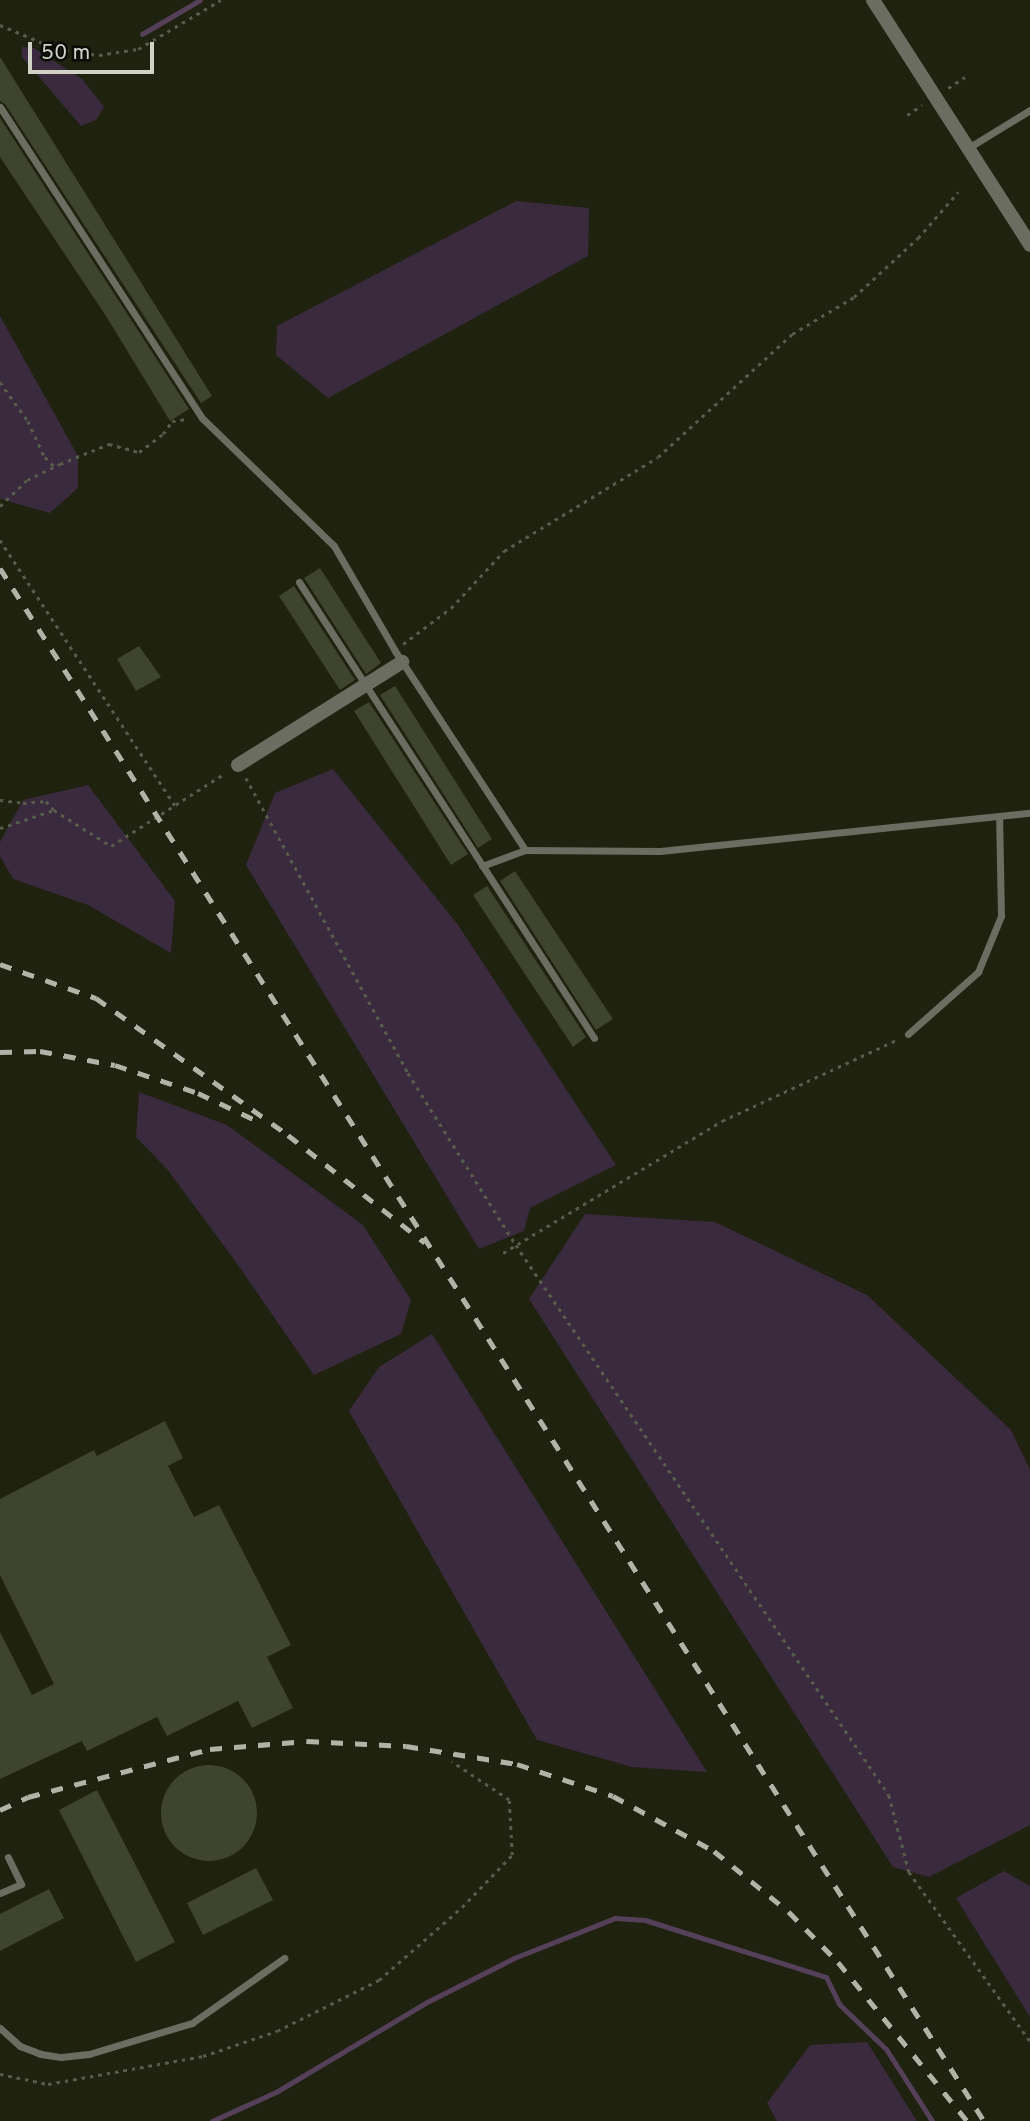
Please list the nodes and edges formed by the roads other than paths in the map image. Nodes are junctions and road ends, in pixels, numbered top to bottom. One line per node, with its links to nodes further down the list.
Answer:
1 (873, 0): 4 (street)
2 (0, 107): 7 (lane)
3 (1030, 110): 4 (lane)
4 (968, 148): 5 (street)
5 (1030, 245)
6 (299, 582): 8 (lane)
7 (398, 656): 8 (street); 12 (lane)
8 (365, 685): 9 (street); 13 (lane)
9 (238, 765)
10 (1030, 813): 11 (lane)
11 (999, 816): 12 (lane); 14 (lane)
12 (525, 850): 13 (lane)
13 (482, 866): 15 (lane)
14 (908, 1034)
15 (594, 1038)
16 (8, 1857): 17 (lane)
17 (0, 1894)
18 (284, 1958): 19 (lane)
19 (0, 2028)

